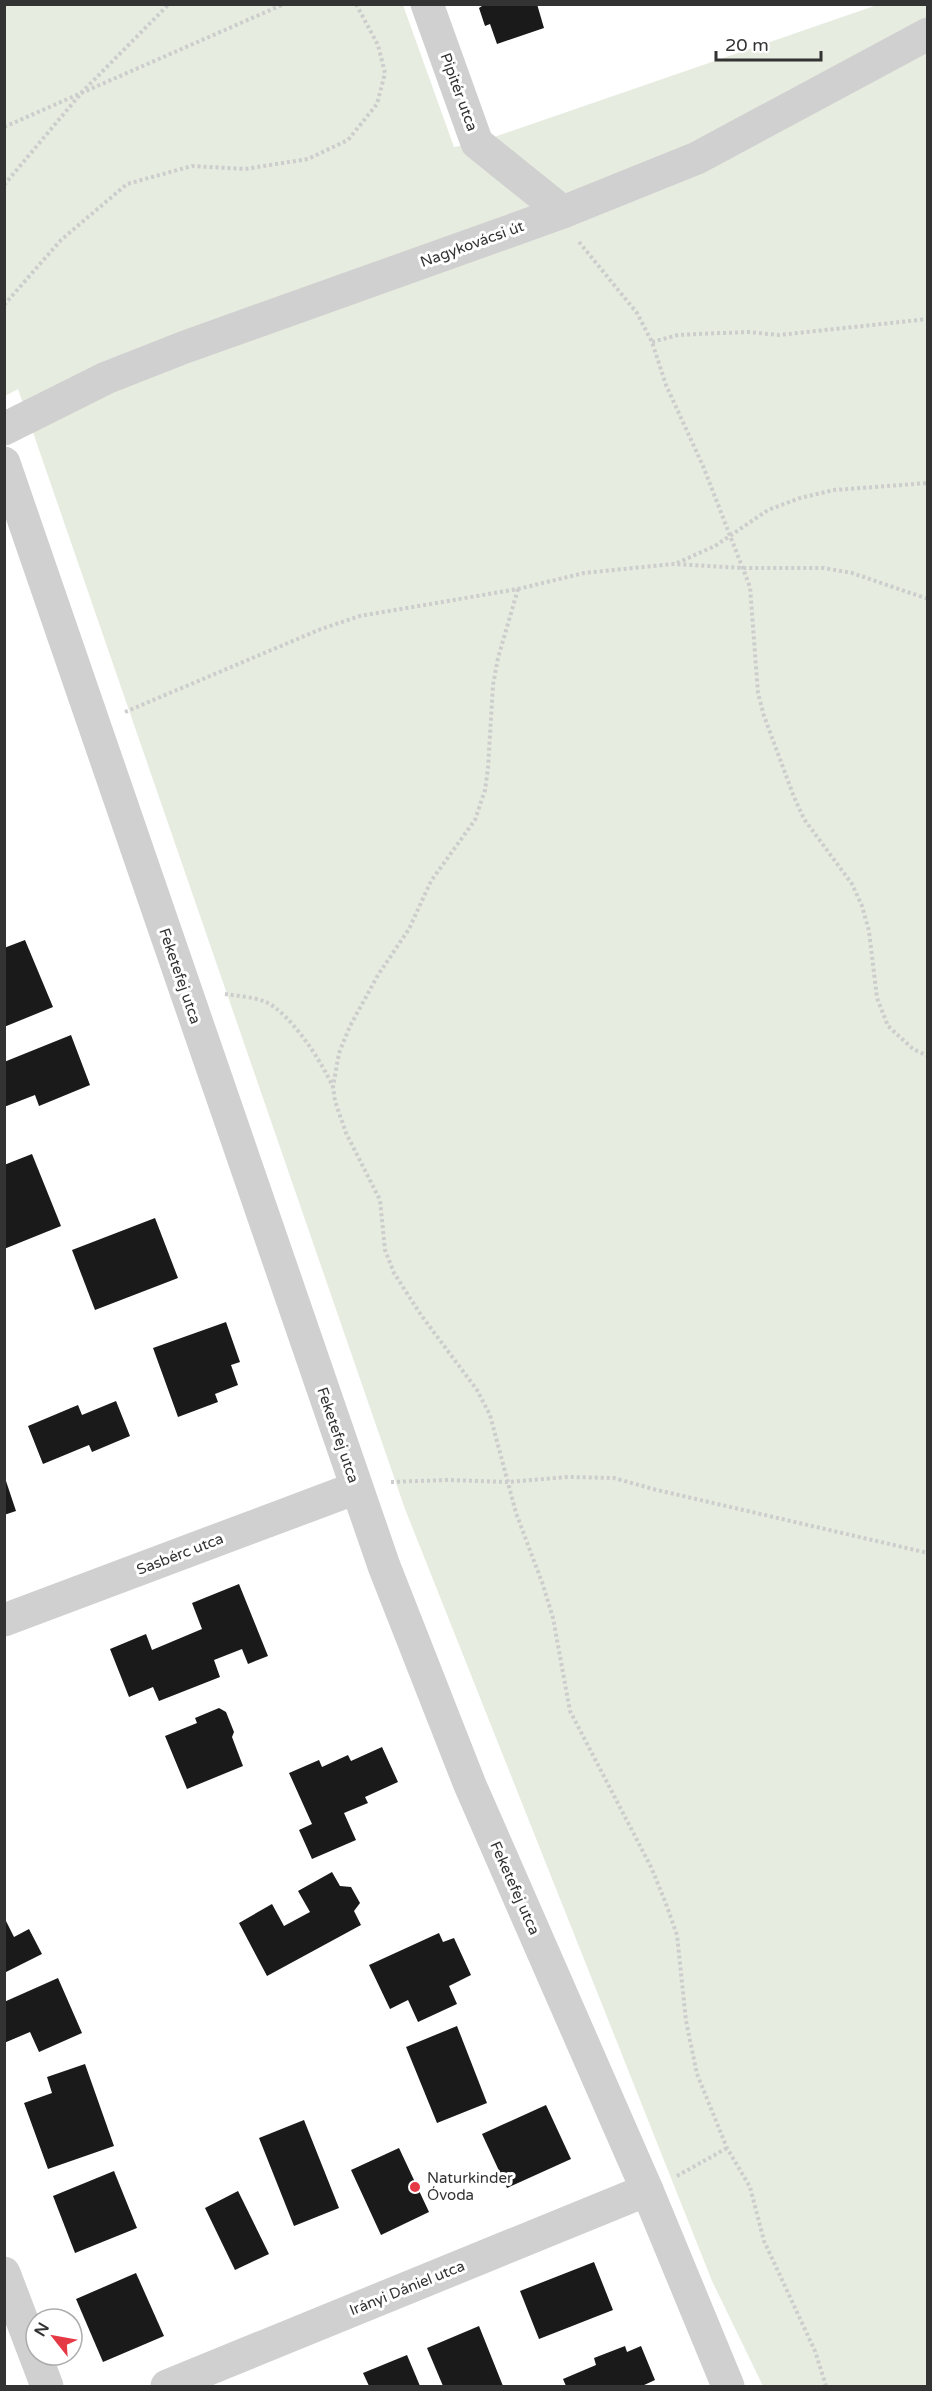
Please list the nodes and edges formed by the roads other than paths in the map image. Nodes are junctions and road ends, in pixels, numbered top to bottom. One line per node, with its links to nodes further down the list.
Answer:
1 (427, 4): 3 (street, Pipitér utca)
2 (927, 34): 3 (street, Nagykovácsi út)
3 (563, 212): 4 (street, Nagykovácsi út)
4 (4, 429)
5 (4, 463): 6 (street, Feketefej utca)
6 (356, 1488): 7 (street, Sasbérc utca); 8 (street, Feketefej utca)
7 (4, 1620)
8 (647, 2190): 11 (street, Irányi Dániel utca); 12 (street, Feketefej utca)
9 (4, 2273): 10 (street)
10 (47, 2386)
11 (167, 2386)
12 (728, 2386)

